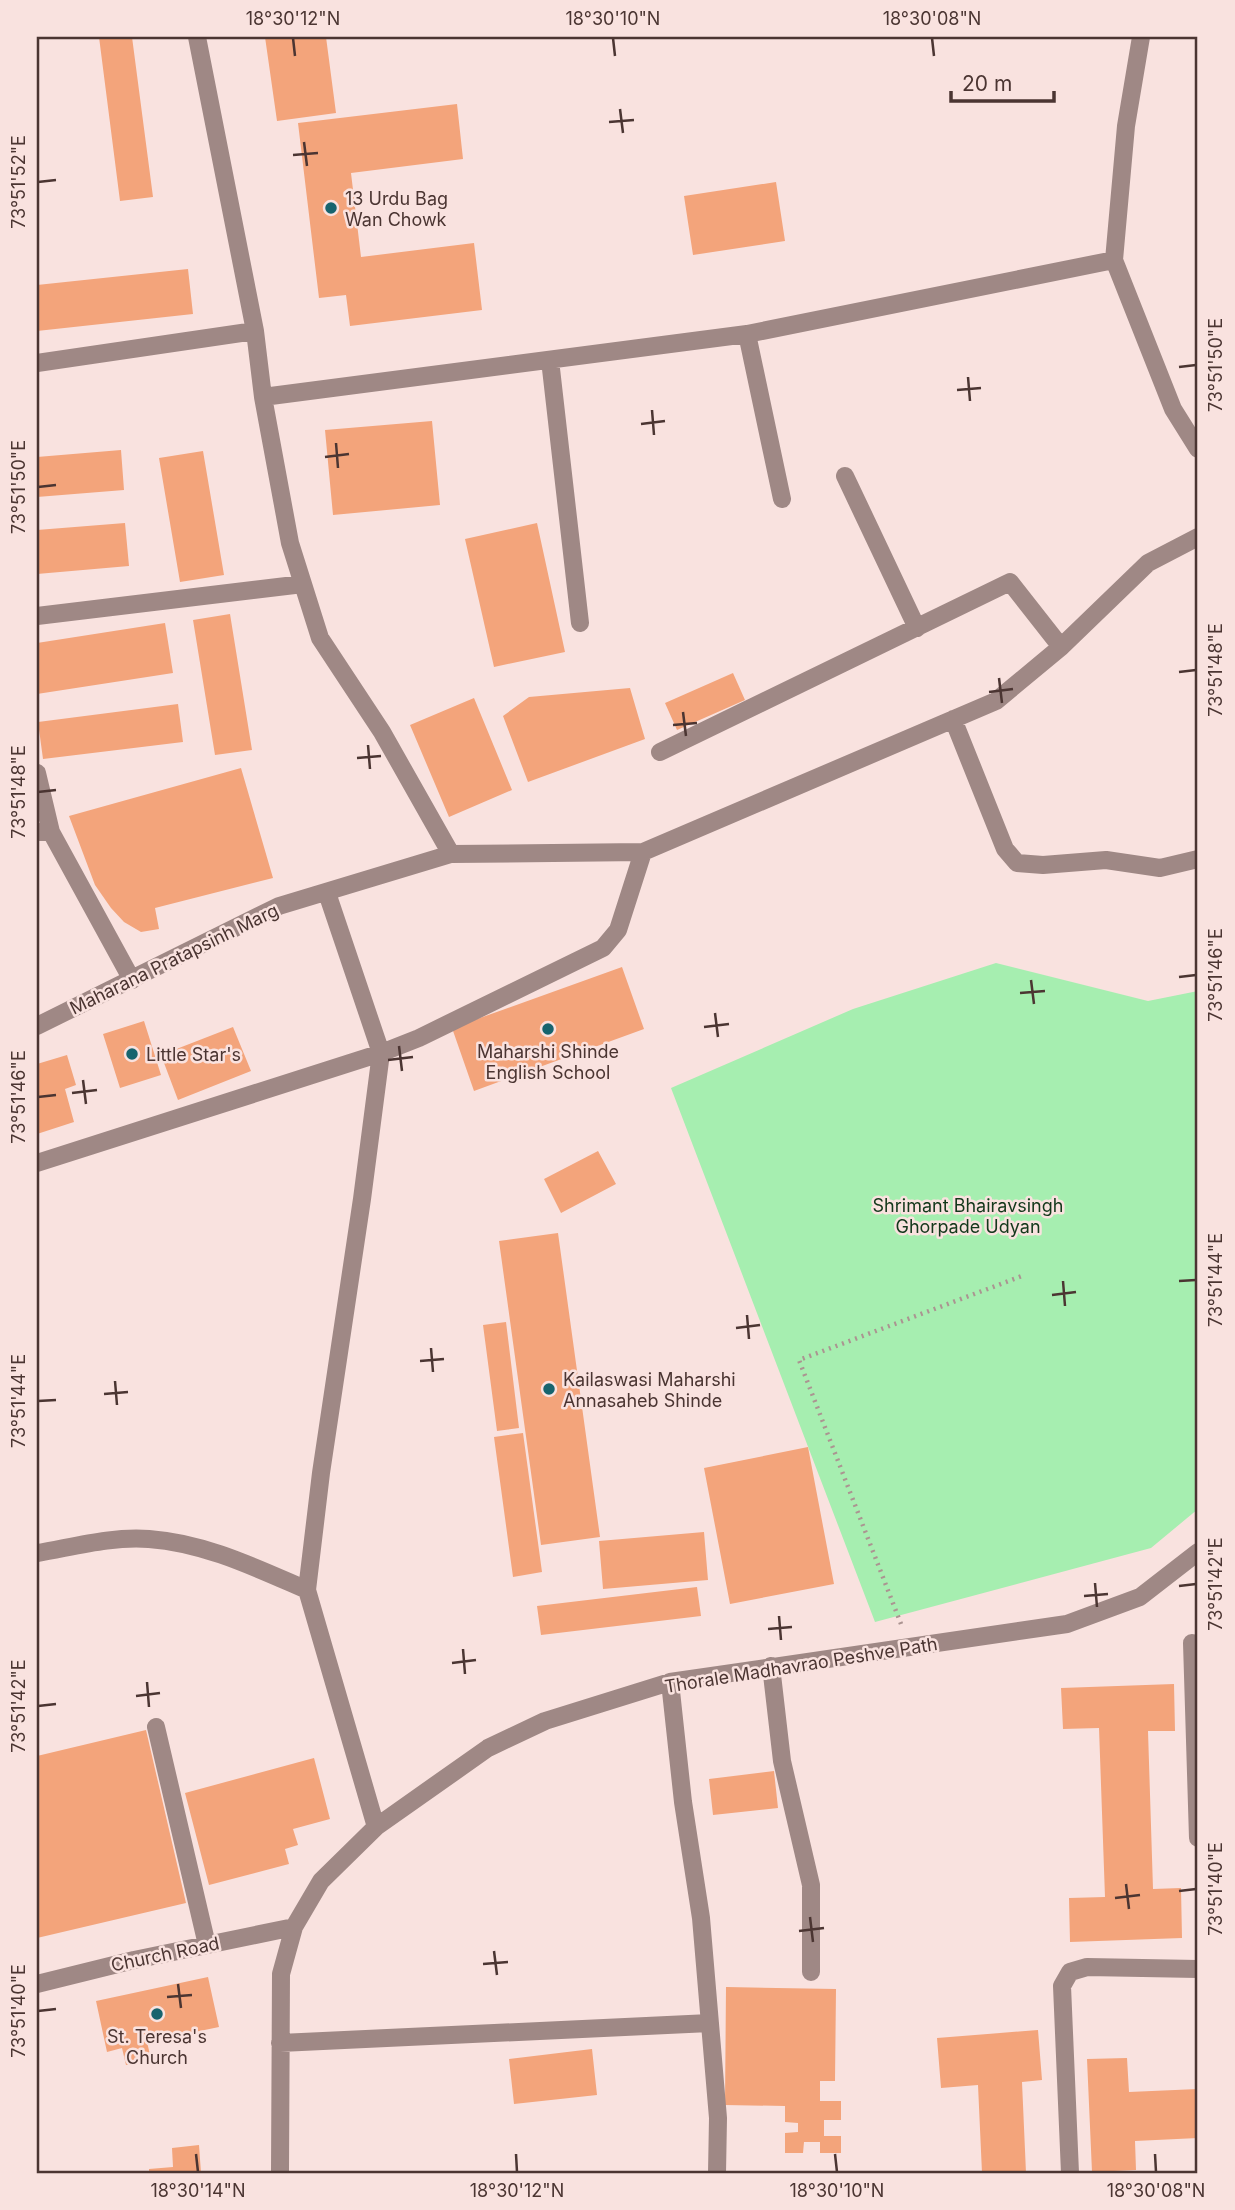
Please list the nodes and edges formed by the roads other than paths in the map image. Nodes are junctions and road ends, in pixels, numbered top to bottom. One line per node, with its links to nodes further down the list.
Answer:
1 (197, 37): 4 (street)
2 (1141, 37): 3 (street)
3 (1114, 260): 5 (street); 9 (street)
4 (255, 331): 7 (street); 8 (street)
5 (747, 334): 6 (street); 11 (street)
6 (550, 360): 8 (street); 15 (street)
7 (37, 363)
8 (263, 397): 13 (street)
9 (1198, 449)
10 (845, 476): 16 (street)
11 (782, 499)
12 (1198, 537): 17 (street)
13 (303, 584): 14 (street); 23 (street)
14 (37, 616)
15 (580, 623)
16 (917, 628): 17 (street); 19 (street)
17 (1061, 647): 18 (street)
18 (953, 719): 22 (street); 24 (street)
19 (660, 752)
20 (37, 773): 21 (street)
21 (44, 832): 26 (street)
22 (643, 852): 23 (street, Maharana Pratapsinh Marg); 28 (street)
23 (451, 855): 25 (street, Maharana Pratapsinh Marg)
24 (1198, 859)
25 (327, 893): 26 (street, Maharana Pratapsinh Marg); 28 (street)
26 (132, 980): 27 (street, Maharana Pratapsinh Marg)
27 (37, 1026)
28 (380, 1053): 29 (street); 32 (street)
29 (37, 1163)
30 (1198, 1552): 34 (street, Thorale Madhavrao Peshve Path)
31 (37, 1553): 32 (street)
32 (307, 1590): 37 (street)
33 (1192, 1643): 38 (street)
34 (771, 1666): 35 (street, Thorale Madhavrao Peshve Path); 42 (street)
35 (670, 1682): 37 (street, Thorale Madhavrao Peshve Path); 44 (street)
36 (156, 1727): 40 (street)
37 (376, 1827): 39 (street, Thorale Madhavrao Peshve Path)
38 (1198, 1839)
39 (294, 1927): 40 (street, Church Road); 45 (street, Thorale Madhavrao Peshve Path)
40 (208, 1945): 43 (street, Church Road)
41 (1198, 1969): 48 (street)
42 (811, 1972)
43 (37, 1984)
44 (710, 2023): 45 (street); 47 (street)
45 (280, 2043): 46 (street, Thorale Madhavrao Peshve Path)
46 (280, 2173)
47 (717, 2173)
48 (1070, 2173)

